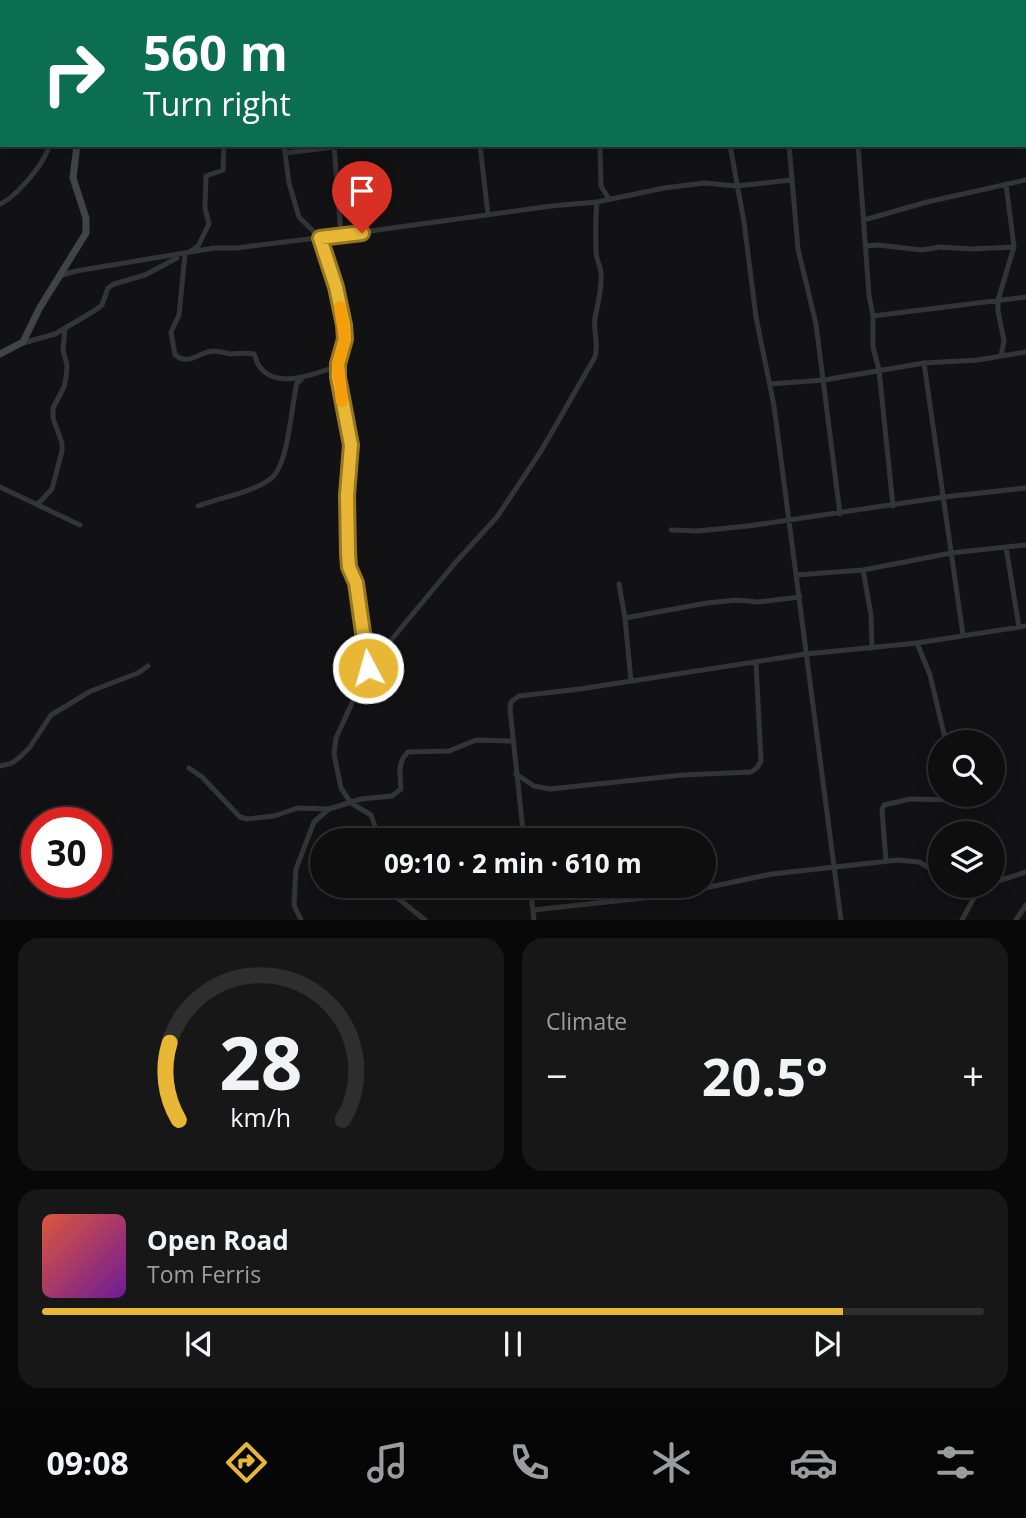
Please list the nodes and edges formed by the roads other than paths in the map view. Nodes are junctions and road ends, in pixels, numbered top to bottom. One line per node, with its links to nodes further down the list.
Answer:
1 (32, 0): 2 (street)
2 (60, 0)
3 (48, 147): 20 (street)
4 (77, 147): 28 (street)
5 (227, 147): 27 (street)
6 (284, 147): 13 (street)
7 (334, 147): 13 (street); 23 (street)
8 (480, 147): 21 (street)
9 (600, 147): 18 (street)
10 (730, 147): 17 (street)
11 (789, 147): 14 (street)
12 (858, 147): 22 (street)
13 (286, 153): 24 (street)
14 (790, 180): 17 (street); 41 (street)
15 (1026, 180): 16 (street)
16 (1006, 184): 22 (street); 26 (street)
17 (736, 186): 18 (street); 42 (street)
18 (609, 199): 19 (street)
19 (597, 202): 21 (street); 68 (street)
20 (0, 204)
21 (488, 215): 23 (street)
22 (864, 220): 25 (street)
23 (341, 236): 24 (street)
24 (320, 238): 27 (street); 38 (street)
25 (866, 246): 26 (street); 31 (street)
26 (1014, 247): 30 (street)
27 (185, 254): 28 (street); 32 (street); 40 (street)
28 (62, 275): 33 (street)
29 (1026, 297): 30 (street)
30 (998, 300): 31 (street); 36 (street)
31 (873, 316): 39 (street)
32 (65, 328): 33 (street); 46 (street)
33 (20, 345): 35 (street)
34 (1026, 352): 36 (street)
35 (0, 355)
36 (1002, 356): 37 (street)
37 (924, 363): 39 (street); 45 (street)
38 (338, 366): 40 (street); 68 (street)
39 (879, 370): 41 (street); 48 (street)
40 (303, 378): 47 (street)
41 (824, 380): 42 (street); 49 (street)
42 (770, 384): 50 (street)
43 (0, 487): 46 (street)
44 (1026, 488): 45 (street)
45 (944, 498): 48 (street); 55 (street)
46 (37, 505): 51 (street)
47 (198, 506)
48 (893, 506): 49 (street)
49 (840, 514): 50 (street)
50 (790, 520): 52 (street); 57 (street)
51 (79, 525)
52 (671, 530)
53 (1026, 545): 54 (street)
54 (1006, 547): 55 (street); 61 (street)
55 (951, 552): 56 (street); 62 (street)
56 (863, 570): 57 (street); 64 (street)
57 (796, 575): 59 (street)
58 (619, 584): 60 (street)
59 (800, 597): 60 (street); 65 (street)
60 (625, 618): 69 (street)
61 (1022, 626): 62 (street)
62 (962, 635): 63 (street)
63 (917, 643): 64 (street); 70 (street)
64 (872, 648): 65 (street)
65 (806, 654): 66 (street); 81 (street)
66 (757, 663): 69 (street); 74 (street)
67 (148, 666): 72 (street)
68 (368, 668): 76 (street)
69 (631, 681): 71 (street)
70 (943, 730)
71 (513, 741): 74 (street); 76 (street)
72 (0, 766)
73 (189, 768): 77 (street)
74 (516, 774): 79 (street)
75 (928, 799): 80 (street)
76 (351, 803): 77 (street); 78 (street)
77 (329, 809): 90 (street)
78 (376, 828)
79 (523, 828)
80 (886, 861): 81 (street); 82 (street)
81 (833, 867): 89 (street); 93 (street)
82 (928, 867)
83 (1026, 872): 84 (street)
84 (1005, 879)
85 (398, 898): 91 (street)
86 (532, 898): 89 (street)
87 (974, 898): 94 (street)
88 (1026, 905): 95 (street)
89 (533, 910): 92 (street)
90 (301, 919)
91 (425, 919)
92 (534, 919)
93 (841, 919)
94 (962, 919)
95 (1016, 919)

